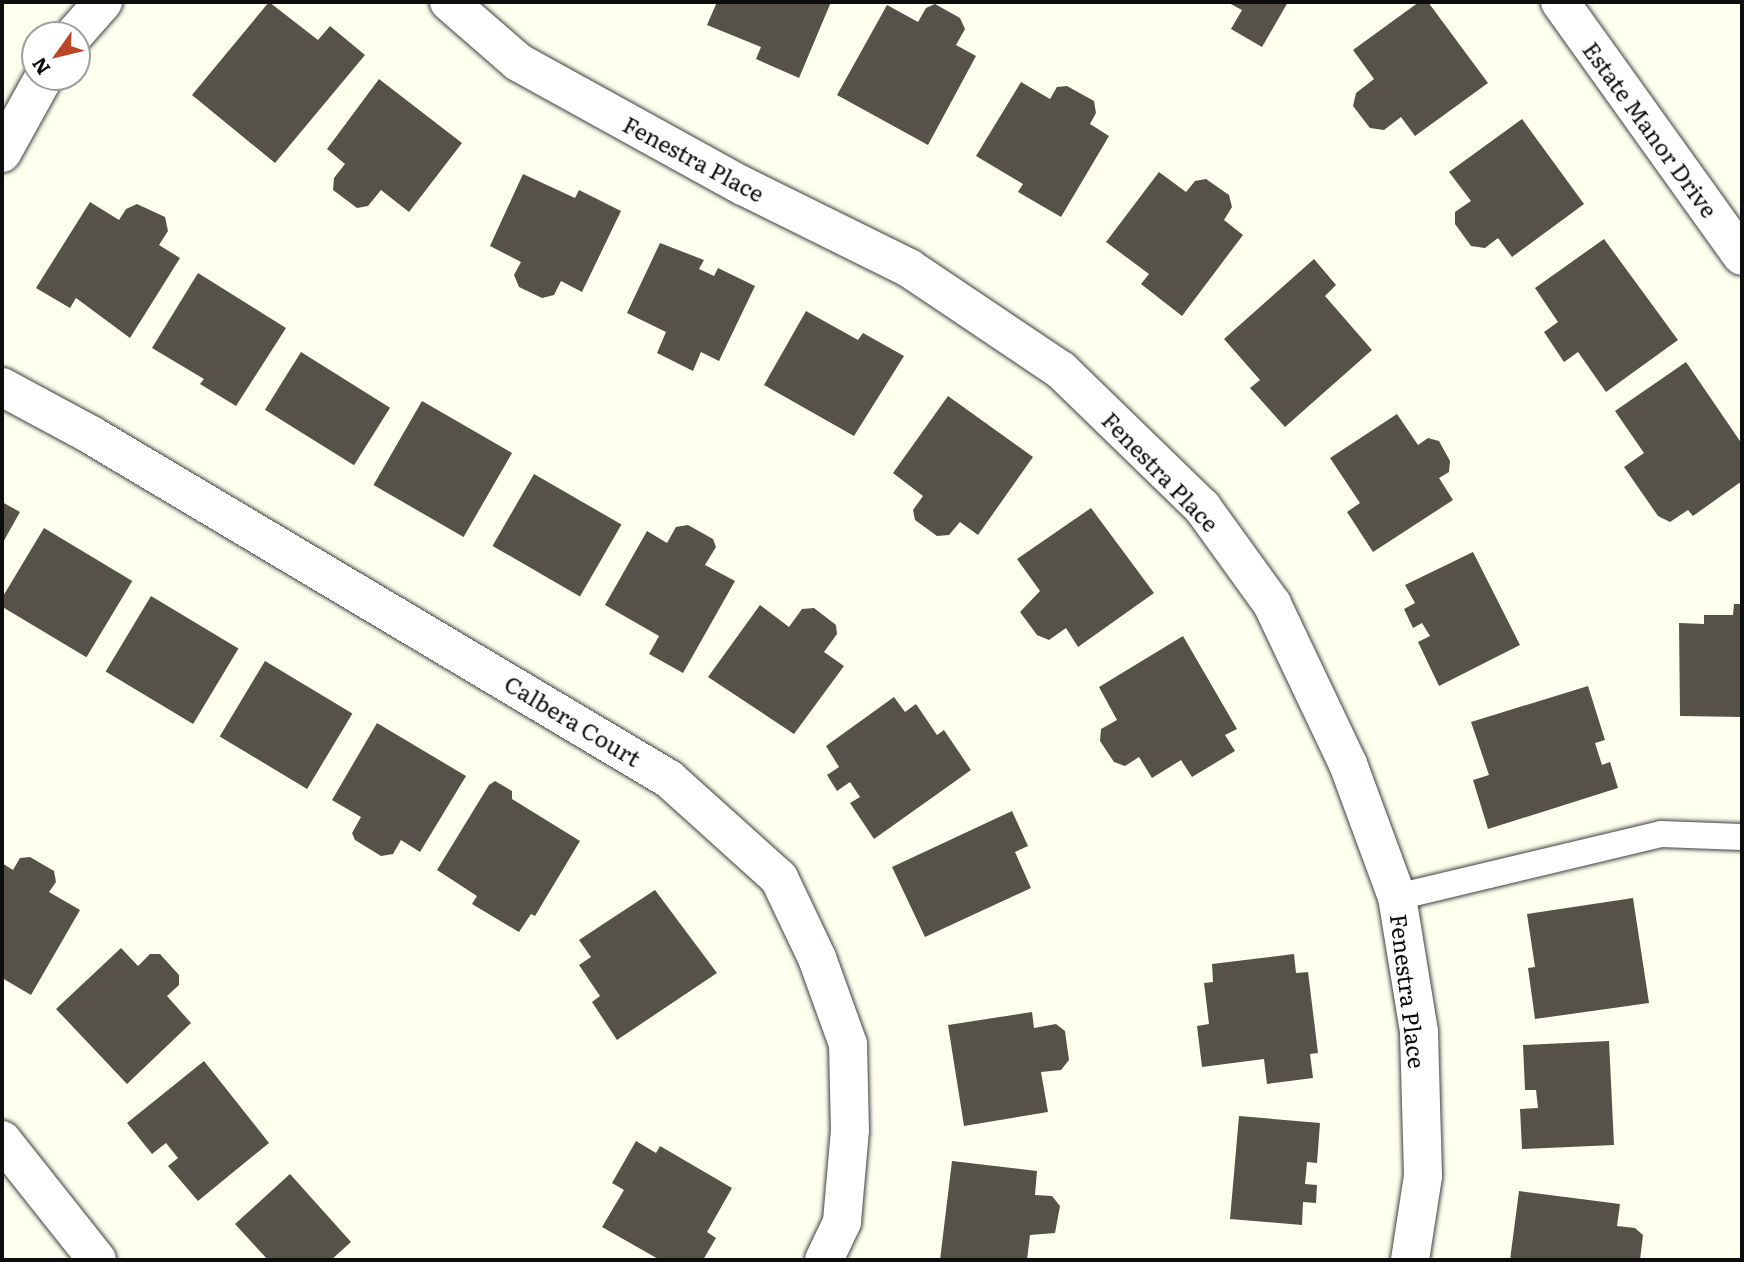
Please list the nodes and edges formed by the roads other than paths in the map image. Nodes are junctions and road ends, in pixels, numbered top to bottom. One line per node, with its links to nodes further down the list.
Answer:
1 (103, 2): 4 (street)
2 (449, 2): 10 (street, Fenestra Place)
3 (1560, 2): 7 (street, Estate Manor Drive)
4 (86, 21)
5 (36, 91): 6 (street)
6 (2, 153)
7 (1742, 256)
8 (2, 387): 13 (street, Calbera Court)
9 (1742, 836): 10 (lane)
10 (1397, 897): 14 (street, Fenestra Place)
11 (2, 1140): 12 (street)
12 (97, 1260)
13 (824, 1260)
14 (1410, 1260)

